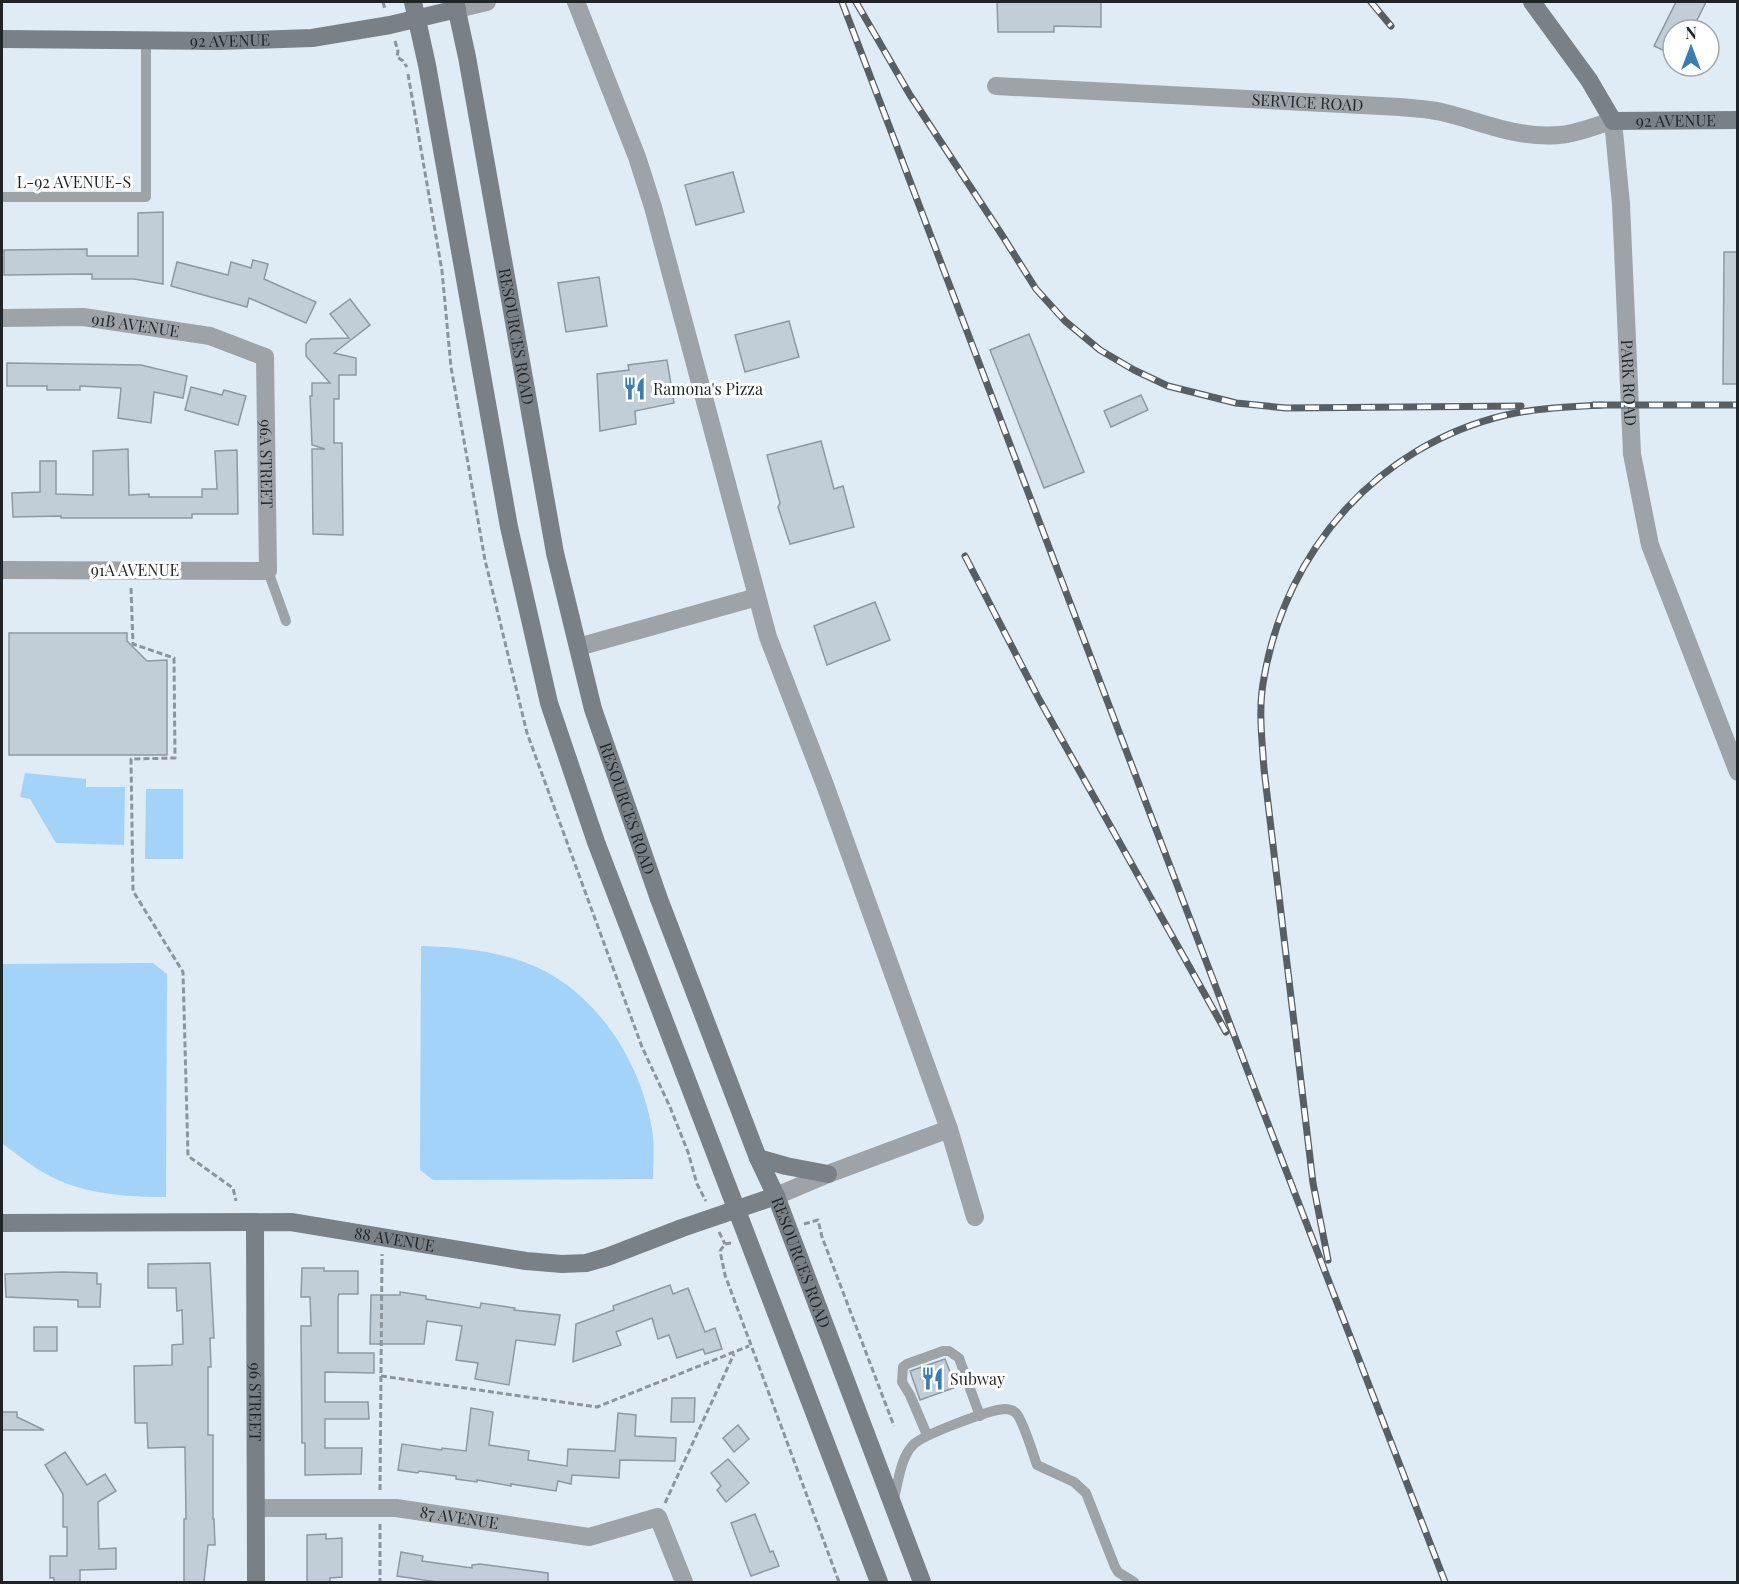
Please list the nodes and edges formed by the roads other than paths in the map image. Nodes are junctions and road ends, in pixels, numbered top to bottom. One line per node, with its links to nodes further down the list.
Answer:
1 (487, 2): 4 (street)
2 (576, 2): 16 (street)
3 (1532, 2): 9 (main road, PARK ROAD)
4 (456, 5): 5 (main road, 92 AVENUE); 18 (main road, RESOURCES ROAD)
5 (416, 10): 7 (main road, 92 AVENUE); 24 (main road)
6 (2, 39): 7 (main road, 92 AVENUE)
7 (146, 39): 11 (lane, L-92 AVENUE-S)
8 (996, 86): 9 (street, SERVICE ROAD)
9 (1613, 120): 10 (main road, 92 AVENUE); 19 (street, PARK ROAD)
10 (1737, 120)
11 (2, 197)
12 (2, 318): 13 (street, 91B AVENUE)
13 (265, 357): 15 (street, 96A STREET)
14 (2, 570): 15 (street, 91A AVENUE)
15 (268, 571): 17 (lane)
16 (756, 597): 18 (street); 20 (street)
17 (286, 621)
18 (578, 647): 21 (main road, RESOURCES ROAD)
19 (1737, 772)
20 (950, 1129): 22 (street); 25 (street)
21 (758, 1158): 22 (main road); 23 (main road, RESOURCES ROAD)
22 (828, 1174): 23 (street)
23 (776, 1196): 24 (main road, 88 AVENUE); 30 (main road, RESOURCES ROAD)
24 (736, 1210): 26 (main road, 88 AVENUE); 34 (main road)
25 (975, 1217)
26 (255, 1222): 27 (main road, 88 AVENUE); 31 (main road, 96 STREET)
27 (2, 1223)
28 (980, 1416): 29 (lane); 29 (lane); 36 (lane)
29 (927, 1435): 30 (lane)
30 (892, 1505): 35 (main road, RESOURCES ROAD)
31 (256, 1508): 32 (main road, 96 STREET); 33 (street, 87 AVENUE)
32 (256, 1582)
33 (684, 1582)
34 (879, 1582)
35 (922, 1582)
36 (1134, 1582)

